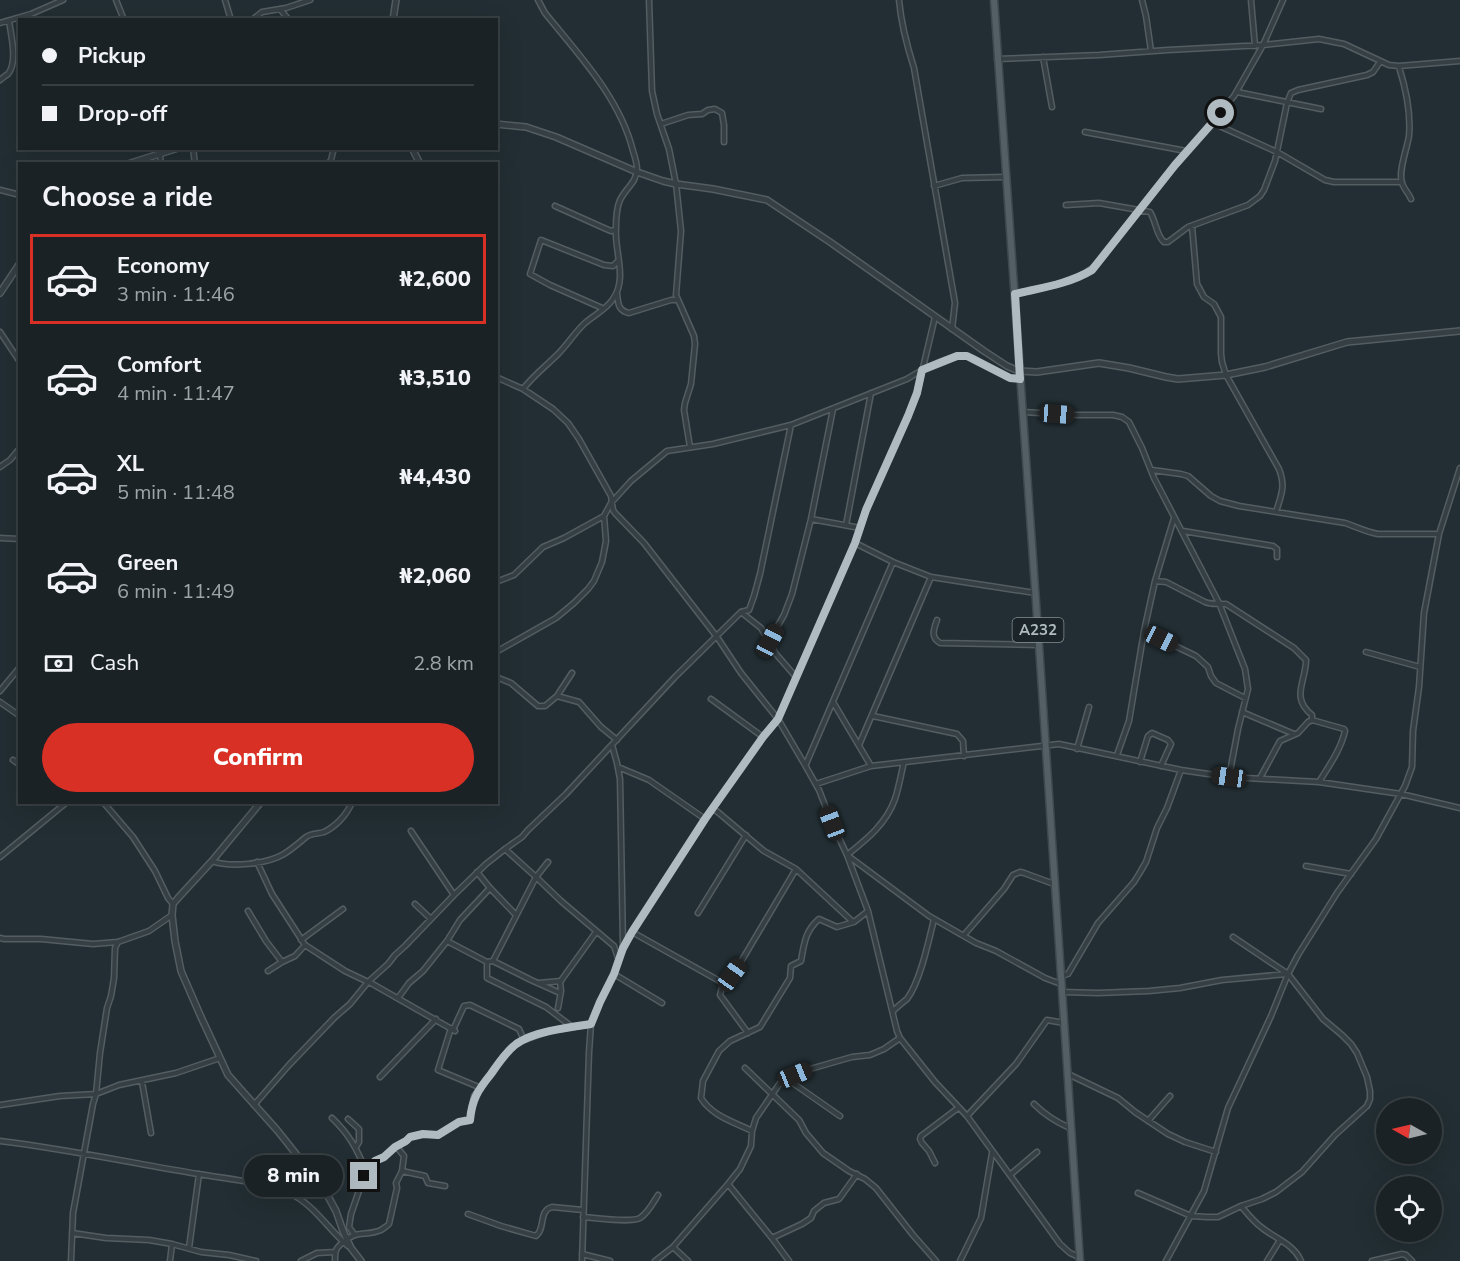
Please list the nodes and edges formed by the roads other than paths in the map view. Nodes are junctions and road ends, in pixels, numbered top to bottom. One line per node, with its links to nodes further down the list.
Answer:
1 (63, 0): 15 (street)
2 (116, 0): 16 (street)
3 (225, 0): 17 (street)
4 (310, 0): 13 (street)
5 (396, 0): 20 (street)
6 (538, 0): 45 (street)
7 (649, 0): 38 (street)
8 (899, 0): 49 (street)
9 (994, 0): 27 (main road, A232)
10 (1142, 0): 25 (street)
11 (1251, 0): 24 (street)
12 (1283, 0): 23 (street)
13 (279, 8): 18 (street); 19 (street)
14 (18, 18): 21 (street)
15 (18, 18)
16 (123, 18)
17 (230, 18)
18 (254, 18)
19 (287, 18)
20 (393, 18)
21 (9, 21): 22 (street); 31 (street)
22 (0, 23)
23 (1263, 45): 24 (street); 29 (street); 32 (street)
24 (1255, 46): 25 (street)
25 (1151, 51): 26 (street)
26 (1043, 57): 27 (street); 34 (street)
27 (997, 59): 46 (main road, A232)
28 (1460, 61): 30 (street)
29 (1380, 62): 30 (street); 33 (street)
30 (1399, 66): 47 (street)
31 (0, 80)
32 (1237, 92): 33 (street); 36 (street)
33 (1287, 103): 35 (street); 43 (street)
34 (1052, 107)
35 (1321, 109)
36 (1213, 123): 42 (street); 43 (street)
37 (498, 124): 45 (street)
38 (661, 124): 40 (street); 48 (street)
39 (1085, 132): 42 (street)
40 (724, 142)
41 (159, 151): 44 (street)
42 (1187, 152): 55 (street)
43 (1277, 152): 47 (street); 56 (street)
44 (133, 162)
45 (637, 172): 48 (street); 57 (street)
46 (1006, 177): 49 (street); 62 (main road, A232)
47 (1401, 182): 52 (street)
48 (676, 184): 63 (street); 65 (street)
49 (934, 186): 66 (street)
50 (0, 190): 51 (street)
51 (18, 194)
52 (1411, 200)
53 (555, 206): 57 (street)
54 (1066, 206): 55 (street)
55 (1140, 210): 56 (street); 62 (street)
56 (1192, 226): 72 (street)
57 (615, 230): 58 (street)
58 (619, 261): 61 (street); 64 (street)
59 (18, 266): 60 (street)
60 (0, 293)
61 (617, 293): 63 (street); 64 (street)
62 (1015, 294): 71 (main road, A232)
63 (677, 300): 79 (street)
64 (603, 308): 74 (street)
65 (935, 318): 66 (street); 70 (street)
66 (952, 329): 71 (street)
67 (0, 332): 69 (street)
68 (1460, 332): 72 (street)
69 (18, 359)
70 (922, 370): 71 (street); 75 (street); 90 (street)
71 (1019, 375): 72 (street); 77 (main road, A232)
72 (1226, 375): 85 (street)
73 (498, 377): 74 (street)
74 (523, 389): 84 (street)
75 (872, 393): 76 (street); 89 (street)
76 (833, 409): 78 (street); 88 (street)
77 (1022, 411): 83 (street); 101 (main road, A232)
78 (791, 425): 79 (street); 103 (street)
79 (690, 447): 84 (street)
80 (18, 450): 81 (street)
81 (0, 467)
82 (1460, 468): 92 (street)
83 (1152, 470): 85 (street); 87 (street)
84 (611, 503): 86 (street); 106 (street)
85 (1276, 512): 92 (street)
86 (604, 516): 99 (street); 109 (street)
87 (1174, 518): 91 (street); 100 (street)
88 (811, 519): 89 (street); 107 (street)
89 (846, 525): 90 (street)
90 (860, 528): 95 (street)
91 (1182, 531): 96 (street); 102 (street)
92 (1439, 534): 111 (street)
93 (0, 538): 94 (street)
94 (18, 539)
95 (855, 543): 97 (street); 115 (street)
96 (1276, 557)
97 (893, 562): 98 (street); 121 (street)
98 (931, 577): 101 (street); 125 (street)
99 (498, 581)
100 (1155, 581): 102 (street); 105 (street)
101 (1035, 593): 108 (main road, A232)
102 (1219, 603): 118 (street); 127 (street)
103 (741, 612): 106 (street); 107 (street)
104 (937, 620): 108 (street)
105 (1144, 631): 118 (street); 136 (street)
106 (717, 637): 126 (street); 130 (street)
107 (770, 641): 115 (street)
108 (1039, 645): 133 (main road, A232)
109 (498, 651)
110 (1366, 652): 111 (street)
111 (1420, 667): 150 (street)
112 (18, 669): 116 (street)
113 (572, 673): 117 (street)
114 (498, 677): 117 (street)
115 (796, 677): 126 (street)
116 (0, 691)
117 (557, 696): 130 (street)
118 (1245, 698): 123 (street)
119 (711, 699): 129 (street)
120 (0, 702): 124 (street)
121 (832, 702): 132 (street); 141 (street)
122 (1089, 707): 134 (street)
123 (1242, 712): 128 (street); 146 (street)
124 (18, 715)
125 (873, 716): 132 (street); 135 (street)
126 (778, 719): 129 (street); 141 (street)
127 (1312, 720): 128 (street); 148 (street)
128 (1294, 735): 147 (street)
129 (763, 737): 155 (street)
130 (617, 740): 131 (street)
131 (612, 745): 144 (street); 160 (street)
132 (859, 745): 142 (street)
133 (1045, 745): 134 (street); 135 (street); 171 (main road, A232)
134 (1077, 749): 136 (street)
135 (964, 756): 138 (street)
136 (1117, 756): 139 (street)
137 (13, 760): 140 (street)
138 (904, 762): 142 (street); 161 (street)
139 (1140, 762): 143 (street); 143 (street)
140 (18, 764)
141 (806, 765): 149 (street)
142 (871, 766): 149 (street)
143 (1161, 766): 145 (street)
144 (618, 767): 157 (street); 194 (street)
145 (1181, 770): 146 (street); 202 (street)
146 (1229, 777): 147 (street)
147 (1260, 778): 148 (street)
148 (1319, 782): 150 (street)
149 (816, 784): 161 (street)
150 (1401, 795): 156 (street); 169 (street)
151 (105, 804): 174 (street)
152 (259, 804): 163 (street)
153 (351, 804): 164 (street)
154 (60, 805): 162 (street)
155 (714, 808): 157 (street); 159 (street)
156 (1460, 808)
157 (705, 819): 186 (street)
158 (411, 831): 173 (street)
159 (746, 835): 167 (street); 179 (street)
160 (505, 849): 168 (street); 170 (street)
161 (847, 855): 178 (street); 183 (street)
162 (0, 857)
163 (212, 861): 164 (street); 174 (street)
164 (257, 862): 190 (street)
165 (548, 862): 170 (street)
166 (1306, 866): 169 (street)
167 (796, 869): 184 (street); 206 (street)
168 (477, 872): 172 (street); 173 (street)
169 (1351, 874): 201 (street)
170 (536, 877): 181 (street); 185 (street)
171 (1054, 884): 187 (street); 202 (main road, A232)
172 (490, 888): 181 (street); 192 (street)
173 (454, 895): 182 (street)
174 (173, 904): 180 (street)
175 (415, 904): 182 (street)
176 (343, 909): 190 (street)
177 (248, 911): 197 (street)
178 (868, 911): 184 (street); 213 (street)
179 (698, 913)
180 (172, 915): 191 (street); 222 (street)
181 (516, 915): 196 (street)
182 (431, 919): 204 (street)
183 (934, 919): 187 (street); 213 (street)
184 (854, 922): 219 (street)
185 (596, 932): 195 (street); 203 (street)
186 (632, 932): 194 (street); 206 (street)
187 (964, 935): 207 (street)
188 (1233, 937): 201 (street)
189 (0, 938): 191 (street)
190 (301, 940): 193 (street)
191 (118, 942): 229 (street)
192 (447, 942): 198 (street); 210 (street)
193 (305, 945): 197 (street); 204 (street)
194 (623, 948): 195 (street)
195 (619, 958): 200 (street)
196 (494, 961): 198 (street); 205 (street)
197 (282, 962): 199 (street)
198 (487, 962): 217 (street)
199 (267, 971)
200 (614, 974): 211 (street); 216 (street)
201 (1288, 974): 208 (street); 249 (street); 261 (street)
202 (1061, 976): 207 (main road, A232)
203 (561, 981): 205 (street); 209 (street)
204 (369, 982): 210 (street); 233 (street)
205 (539, 983): 209 (street)
206 (723, 983): 219 (street)
207 (1061, 984): 208 (main road, A232)
208 (1062, 992): 215 (main road, A232)
209 (561, 993): 212 (street)
210 (398, 998): 214 (street)
211 (662, 1003)
212 (558, 1008)
213 (893, 1011): 220 (street)
214 (436, 1019): 218 (street); 225 (street)
215 (1064, 1023): 224 (main road, A232); 237 (street)
216 (591, 1024): 217 (street); 262 (street)
217 (571, 1027): 221 (street)
218 (453, 1030): 221 (street); 228 (street)
219 (748, 1034): 242 (street)
220 (900, 1038): 226 (street); 235 (street)
221 (524, 1040): 228 (street)
222 (220, 1058): 227 (street); 233 (street)
223 (745, 1068): 230 (street)
224 (1068, 1074): 240 (street); 241 (main road, A232)
225 (380, 1077)
226 (787, 1079): 230 (street); 236 (street)
227 (142, 1082): 229 (street); 243 (street)
228 (481, 1088): 245 (street)
229 (96, 1094): 234 (street); 250 (street)
230 (772, 1094): 242 (street); 255 (street)
231 (1170, 1096): 240 (street)
232 (1034, 1104): 241 (street)
233 (254, 1105): 269 (street)
234 (0, 1106)
235 (958, 1108): 237 (street); 251 (street)
236 (840, 1116)
237 (967, 1116): 247 (street)
238 (332, 1118): 246 (street)
239 (348, 1119): 246 (street)
240 (1148, 1121): 249 (street)
241 (1071, 1128): 276 (main road, A232)
242 (752, 1131): 257 (street)
243 (151, 1133)
244 (0, 1141): 250 (street)
245 (396, 1146): 252 (street); 253 (street)
246 (356, 1148): 252 (street)
247 (992, 1152): 256 (street); 289 (street)
248 (1037, 1152): 256 (street)
249 (1216, 1152): 264 (street)
250 (85, 1154): 254 (street); 266 (street)
251 (934, 1163)
252 (366, 1171): 267 (street)
253 (402, 1171): 258 (street); 267 (street)
254 (199, 1174): 269 (street); 273 (street)
255 (857, 1174): 268 (street); 288 (street)
256 (1010, 1175): 276 (street)
257 (728, 1184): 268 (street); 272 (street)
258 (445, 1186)
259 (1138, 1194): 264 (street)
260 (658, 1195): 265 (street)
261 (1241, 1206): 264 (street); 270 (street)
262 (583, 1210): 263 (street); 265 (street)
263 (468, 1214)
264 (1191, 1216): 290 (street)
265 (583, 1217): 275 (street)
266 (72, 1233): 271 (street); 277 (street)
267 (354, 1234): 269 (street)
268 (772, 1238): 287 (street)
269 (345, 1240): 274 (street); 282 (street)
270 (1280, 1240): 291 (street); 292 (street)
271 (172, 1244): 273 (street); 278 (street)
272 (673, 1247): 285 (street); 286 (street)
273 (189, 1248): 279 (street)
274 (335, 1252): 280 (street); 281 (street)
275 (582, 1254): 283 (street); 284 (street)
276 (1080, 1259)
277 (70, 1261)
278 (170, 1261)
279 (256, 1261)
280 (301, 1261)
281 (335, 1261)
282 (361, 1261)
283 (582, 1261)
284 (610, 1261)
285 (654, 1261)
286 (688, 1261)
287 (789, 1261)
288 (936, 1261)
289 (960, 1261)
290 (1166, 1261)
291 (1267, 1261)
292 (1301, 1261)
293 (1372, 1261): 294 (street)
294 (1412, 1261)

